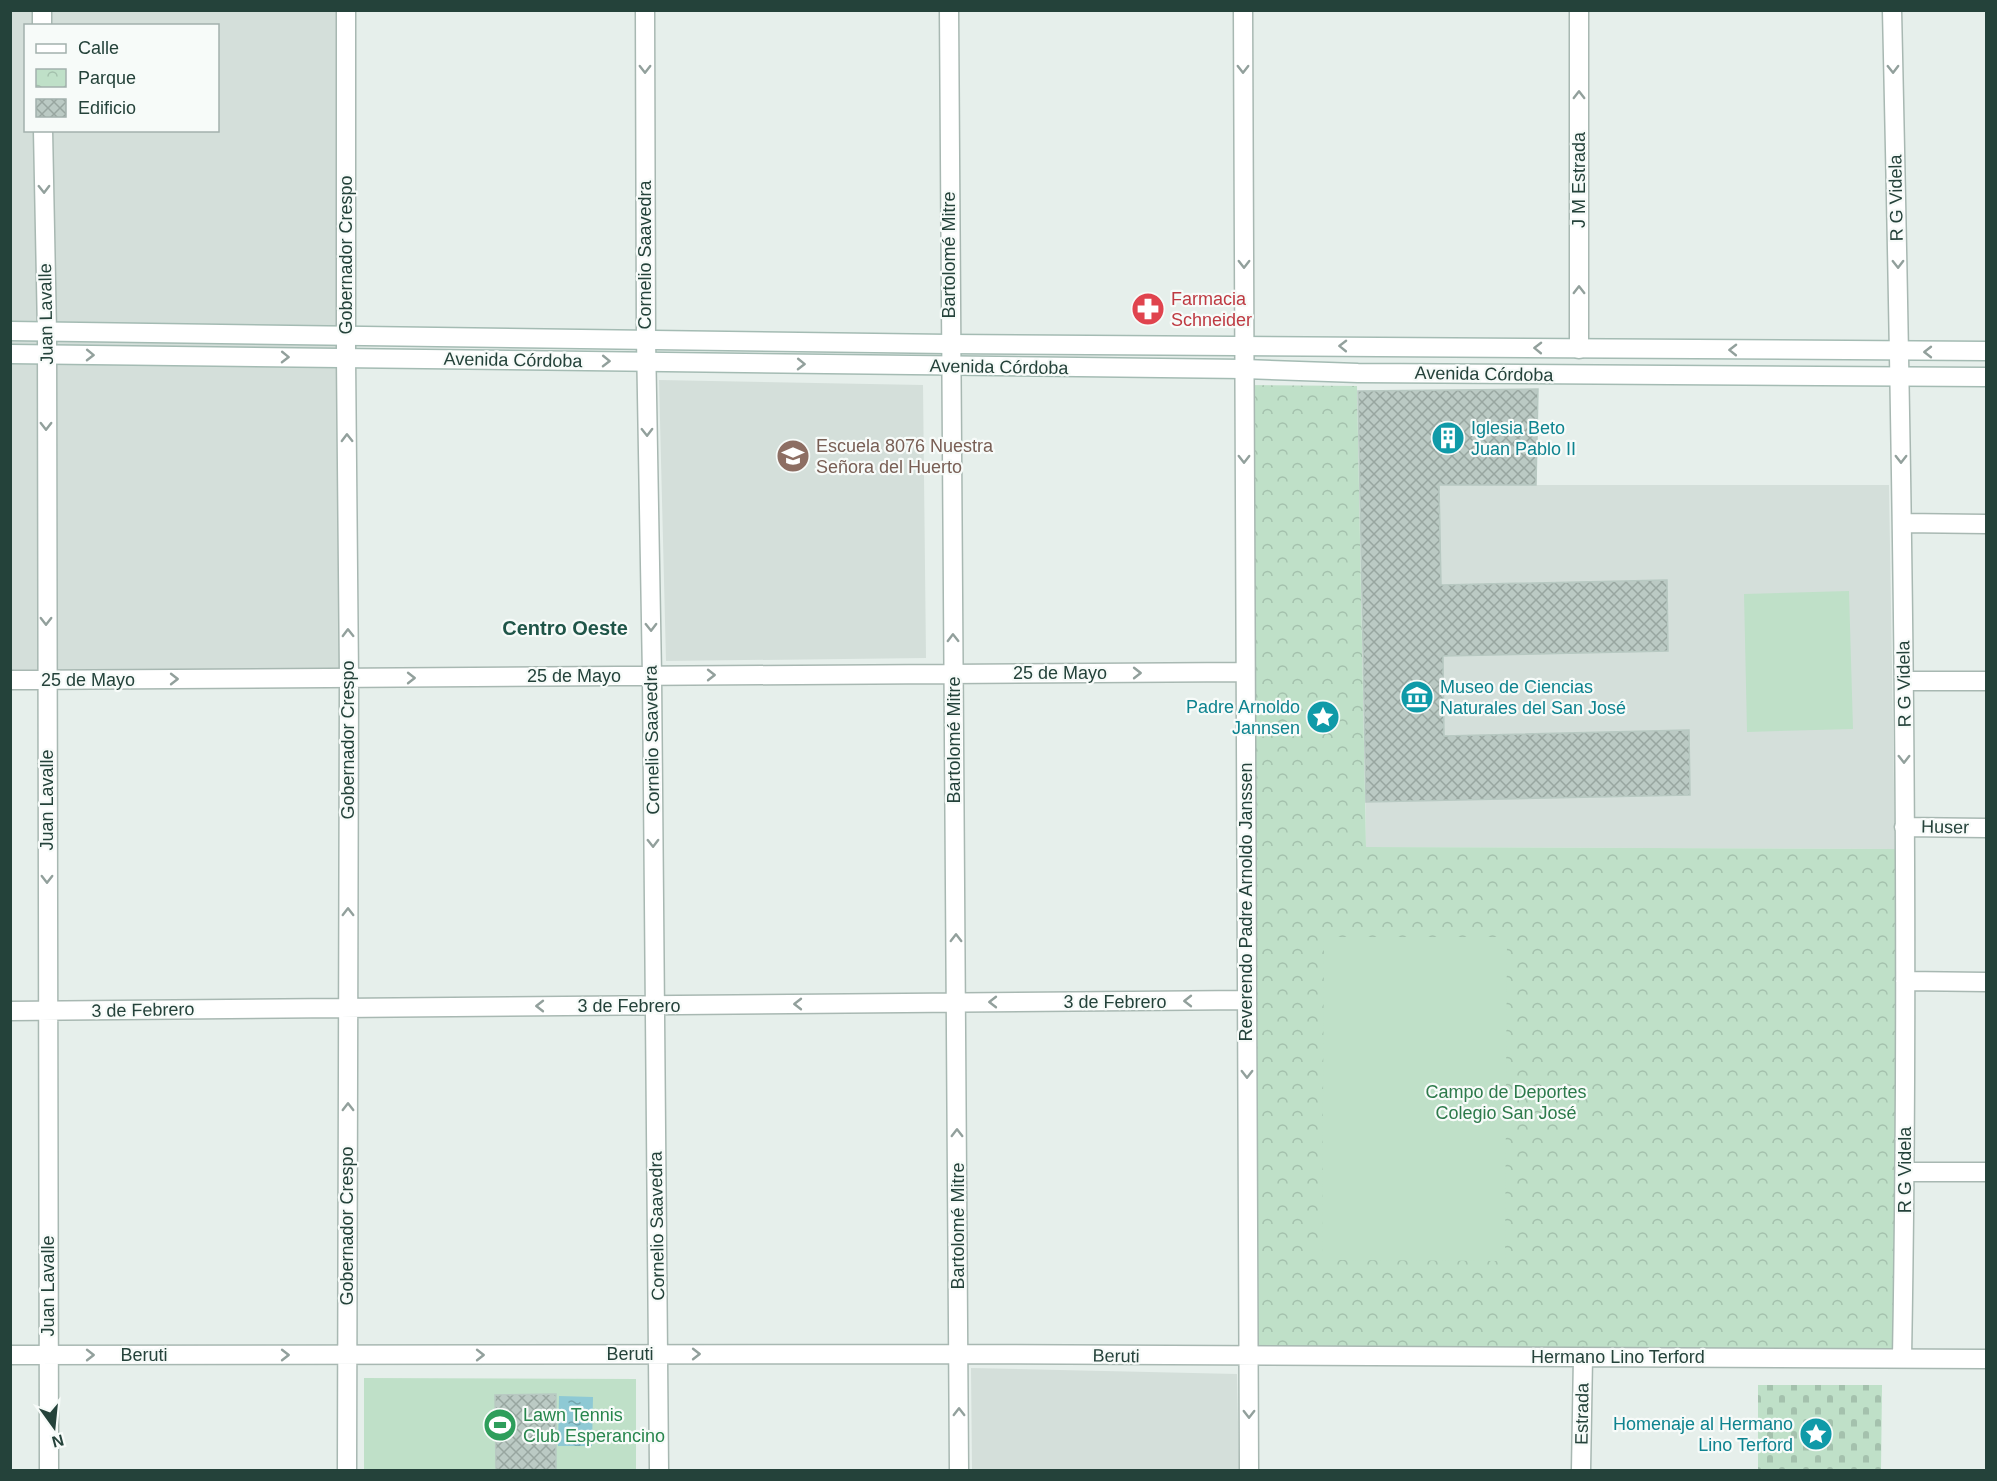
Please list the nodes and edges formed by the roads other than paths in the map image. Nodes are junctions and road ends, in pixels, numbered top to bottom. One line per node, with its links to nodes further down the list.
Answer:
1 (346, 10): 10 (street, Gobernador Crespo)
2 (645, 10): 11 (street, Cornelio Saavedra, one-way to 11)
3 (949, 10): 12 (street, Bartolomé Mitre)
4 (1243, 10): 13 (street, Reverendo Padre Arnoldo Janssen, one-way to 13)
5 (1579, 10): 14 (street, J M Estrada, one-way to 5)
6 (1892, 10): 16 (street, R G Videla, one-way to 16)
7 (44, 132): 9 (street, Juan Lavalle, one-way to 9)
8 (10, 331): 9 (street, Avenida Córdoba)
9 (47, 332): 10 (street, Avenida Córdoba); 18 (street, Juan Lavalle)
10 (346, 335): 11 (street, Avenida Córdoba); 19 (street, Gobernador Crespo)
11 (646, 339): 12 (street, Avenida Córdoba); 20 (street, Cornelio Saavedra)
12 (949, 344): 13 (street, Avenida Córdoba); 21 (street, Bartolomé Mitre)
13 (1244, 345): 14 (street, Avenida Córdoba, one-way to 13); 22 (street, Reverendo Padre Arnoldo Janssen)
14 (1579, 349): 16 (street, Avenida Córdoba, one-way to 14)
15 (1986, 351): 16 (street, Avenida Córdoba, one-way to 16)
16 (1900, 352): 24 (street, R G Videla)
17 (10, 354): 18 (street, Avenida Córdoba)
18 (46, 354): 19 (street, Avenida Córdoba, one-way to 19); 32 (street, Juan Lavalle, one-way to 32)
19 (346, 358): 20 (street, Avenida Córdoba, one-way to 20); 30 (street, Gobernador Crespo, one-way to 19)
20 (646, 362): 21 (street, Avenida Córdoba, one-way to 21); 29 (street, Cornelio Saavedra, one-way to 29)
21 (949, 366): 22 (street, Avenida Córdoba); 28 (street, Bartolomé Mitre, one-way to 21)
22 (1244, 369): 24 (street, Avenida Córdoba); 27 (street, Reverendo Padre Arnoldo Janssen, one-way to 27)
23 (1986, 377): 24 (street, Avenida Córdoba)
24 (1901, 378): 25 (street, R G Videla, one-way to 25)
25 (1902, 523): 26 (street); 33 (street, R G Videla)
26 (1986, 524)
27 (1245, 672): 28 (street, 25 de Mayo, one-way to 27); 39 (street, Reverendo Padre Arnoldo Janssen)
28 (954, 674): 29 (street, 25 de Mayo, one-way to 28); 40 (street, Bartolomé Mitre, one-way to 28)
29 (651, 676): 30 (street, 25 de Mayo, one-way to 29); 41 (street, Cornelio Saavedra, one-way to 41)
30 (349, 678): 32 (street, 25 de Mayo, one-way to 30); 42 (street, Gobernador Crespo, one-way to 30)
31 (10, 680): 32 (street, 25 de Mayo)
32 (46, 680): 44 (street, Juan Lavalle, one-way to 44)
33 (1904, 681): 34 (street); 35 (street, R G Videla, one-way to 35)
34 (1986, 681)
35 (1904, 827): 36 (street, Huser); 37 (street, R G Videla)
36 (1986, 828)
37 (1905, 981): 38 (street); 45 (street, R G Videla)
38 (1986, 982)
39 (1247, 1000): 40 (street, 3 de Febrero, one-way to 40); 52 (street, Reverendo Padre Arnoldo Janssen, one-way to 52)
40 (956, 1003): 41 (street, 3 de Febrero, one-way to 41); 48 (street, Bartolomé Mitre, one-way to 40)
41 (655, 1005): 42 (street, 3 de Febrero, one-way to 42); 47 (street, Cornelio Saavedra)
42 (348, 1008): 44 (street, 3 de Febrero); 51 (street, Gobernador Crespo, one-way to 42)
43 (10, 1011): 44 (street, 3 de Febrero)
44 (47, 1011): 50 (street, Juan Lavalle)
45 (1906, 1172): 46 (street); 54 (street, R G Videla)
46 (1986, 1172)
47 (658, 1354): 48 (street, Beruti, one-way to 48); 51 (street, Beruti, one-way to 47); 58 (street, Cornelio Saavedra)
48 (959, 1354): 52 (street, Beruti); 59 (street, Bartolomé Mitre, one-way to 48)
49 (10, 1355): 50 (street, Beruti)
50 (49, 1355): 51 (street, Beruti, one-way to 51); 56 (street, Juan Lavalle)
51 (347, 1355): 57 (street, Gobernador Crespo)
52 (1248, 1357): 53 (street, Hermano Lino Terford); 60 (street, Reverendo Padre Arnoldo Janssen, one-way to 60)
53 (1583, 1357): 54 (street, Hermano Lino Terford); 61 (street, Estrada)
54 (1902, 1358): 55 (street, Hermano Lino Terford)
55 (1986, 1359)
56 (49, 1470)
57 (347, 1470)
58 (659, 1470)
59 (959, 1470)
60 (1249, 1470)
61 (1581, 1470)

